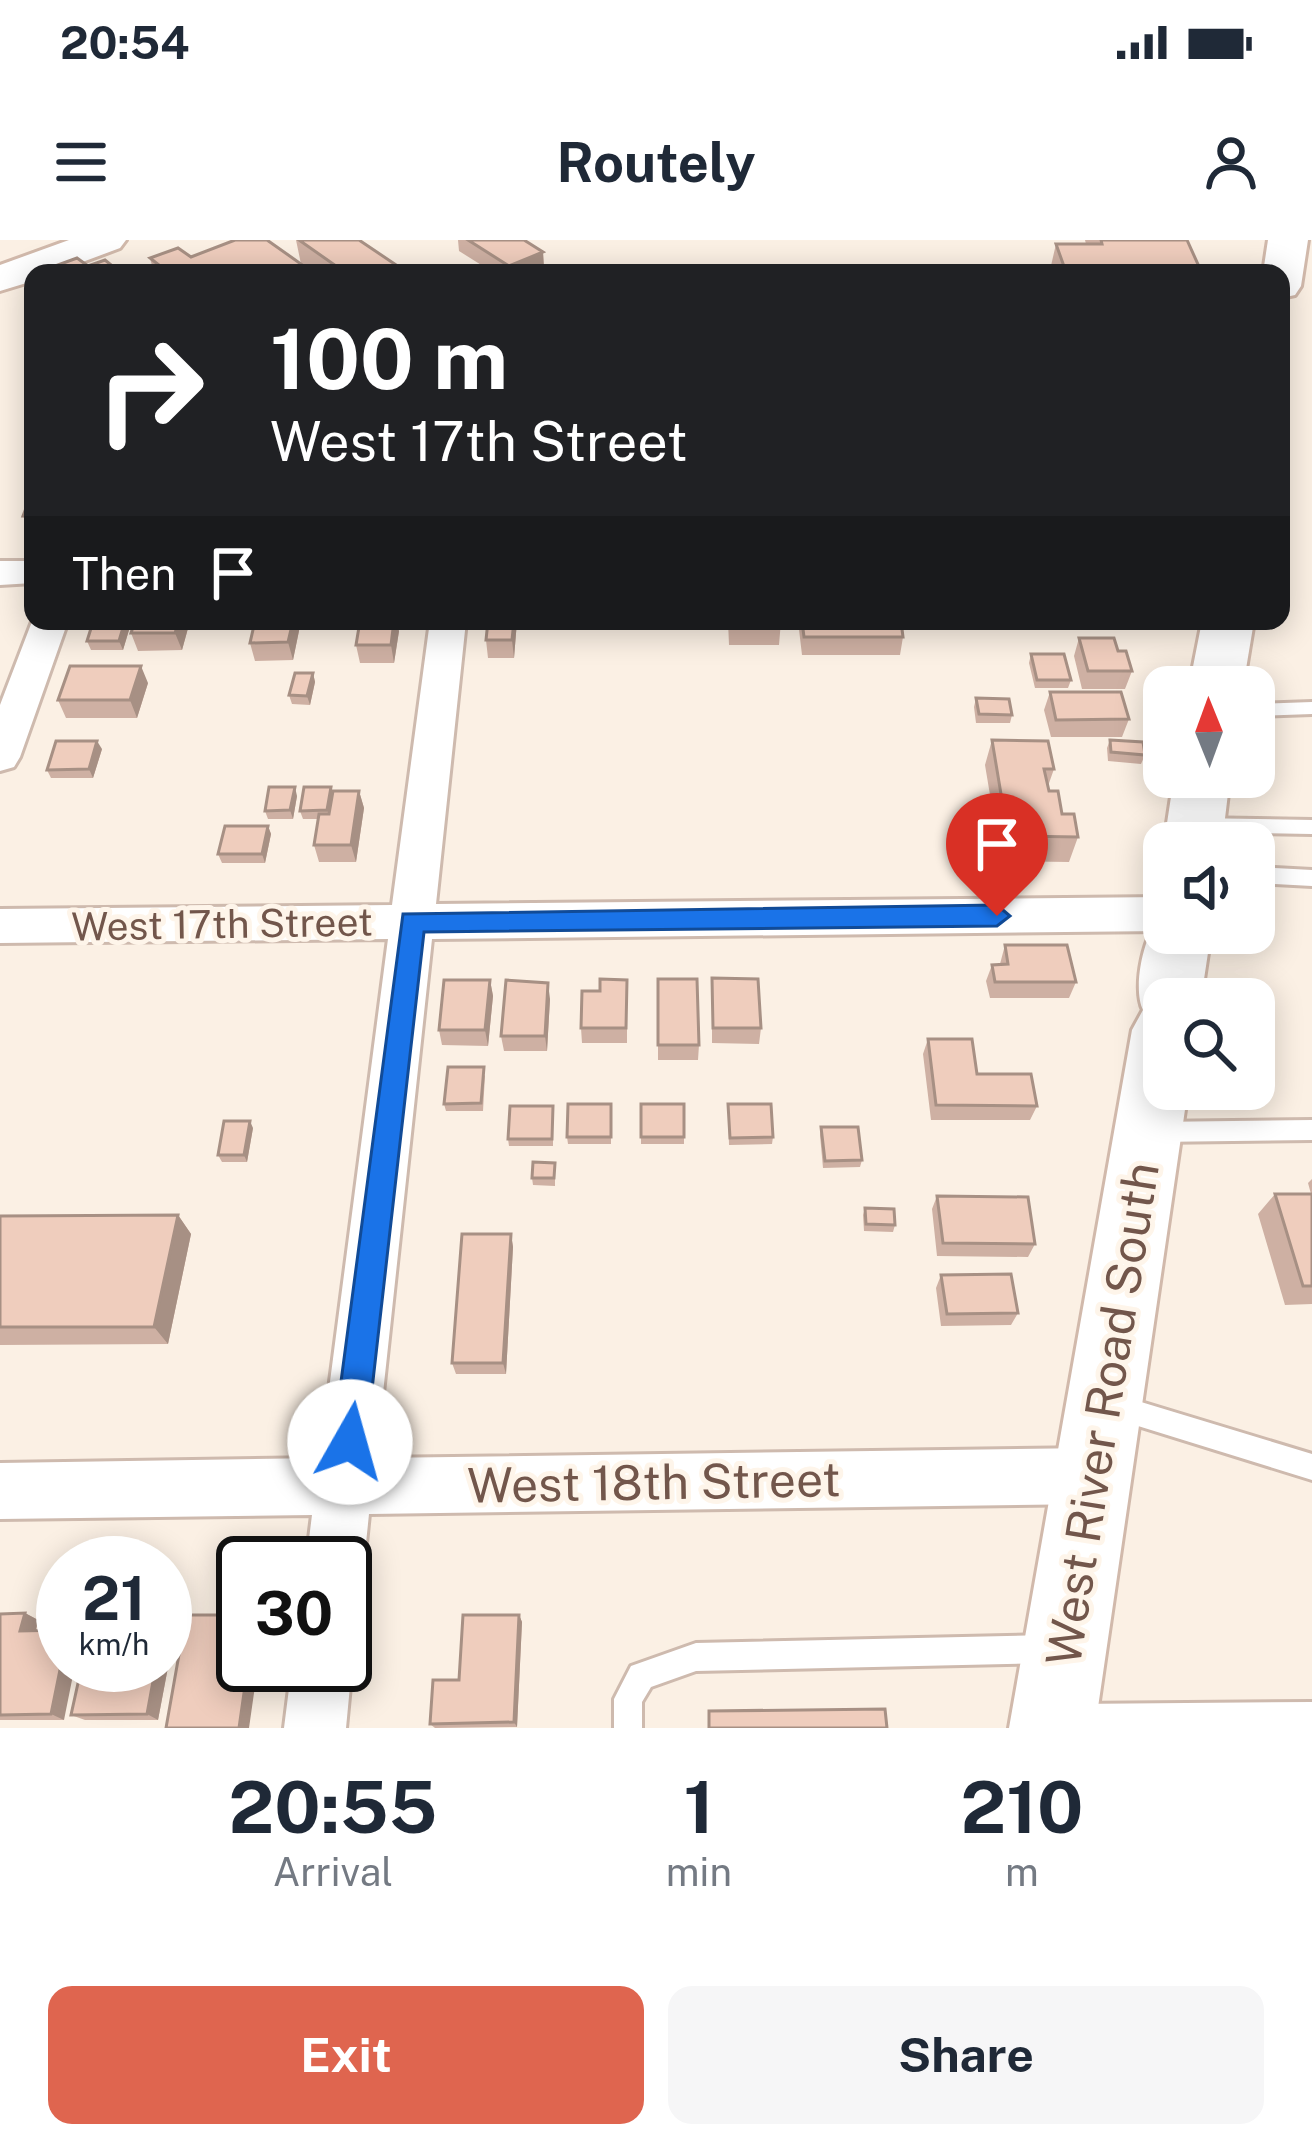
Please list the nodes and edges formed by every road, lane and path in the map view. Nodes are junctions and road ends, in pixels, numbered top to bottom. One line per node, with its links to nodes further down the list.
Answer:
1 (106, 240): 2 (main road)
2 (41, 264)
3 (47, 630): 9 (street)
4 (447, 630): 15 (street)
5 (1226, 630): 6 (main road)
6 (1220, 666)
7 (1312, 708): 8 (lane)
8 (1275, 709)
9 (0, 758)
10 (1197, 815): 11 (lane)
11 (1312, 827)
12 (1275, 876): 13 (lane)
13 (1312, 878)
14 (1143, 914): 15 (street, West 17th Street)
15 (412, 922): 16 (street, West 17th Street); 23 (street)
16 (0, 926)
17 (1151, 1110): 19 (main road, West River Road South)
18 (1312, 1130): 19 (lane)
19 (1148, 1132): 20 (main road, West River Road South)
20 (1104, 1404): 21 (lane); 22 (main road, West River Road South)
21 (1312, 1467)
22 (1092, 1476): 23 (street, West 18th Street); 27 (main road, West River Road South)
23 (344, 1486): 24 (street, West 18th Street); 25 (street)
24 (0, 1491)
25 (338, 1536)
26 (319, 1692): 29 (street)
27 (1057, 1698): 28 (lane); 30 (lane)
28 (1312, 1716)
29 (315, 1728)
30 (628, 1728)

